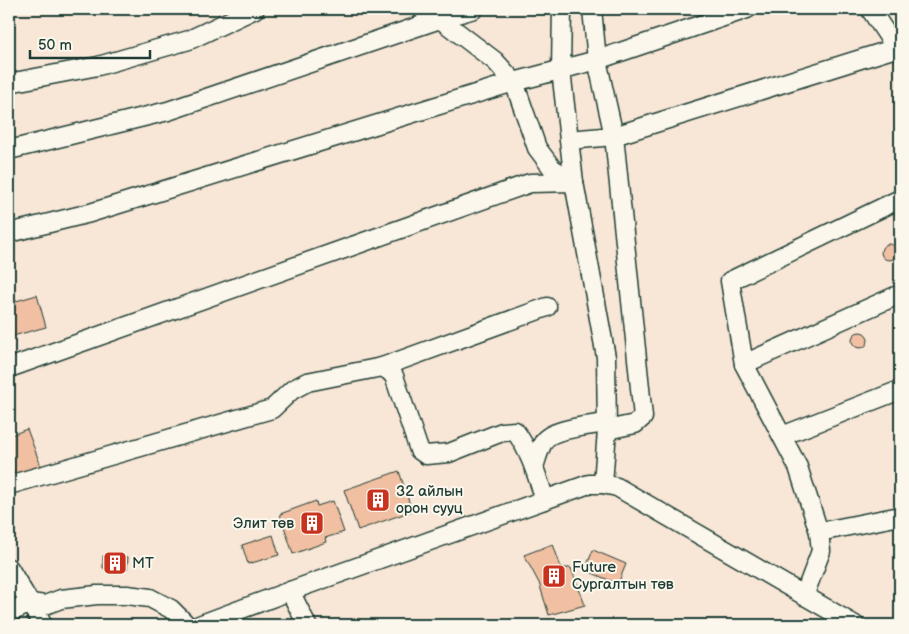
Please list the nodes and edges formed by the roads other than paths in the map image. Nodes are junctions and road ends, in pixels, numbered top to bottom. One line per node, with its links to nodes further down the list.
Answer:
1 (255, 9): 13 (street)
2 (422, 9): 8 (street)
3 (474, 9): 8 (street)
4 (562, 9): 11 (street)
5 (592, 9): 10 (street)
6 (747, 9): 10 (street)
7 (870, 9): 9 (street)
8 (440, 19): 12 (street); 16 (street)
9 (898, 50): 14 (street)
10 (596, 60): 11 (street); 14 (street)
11 (561, 70): 12 (street); 15 (street)
12 (514, 82): 17 (street); 19 (street)
13 (9, 83)
14 (614, 136): 15 (street); 26 (street)
15 (569, 140): 17 (street)
16 (9, 150)
17 (574, 182): 24 (street); 26 (street)
18 (900, 199): 22 (street)
19 (9, 233)
20 (900, 294): 22 (street)
21 (546, 307): 23 (street)
22 (744, 364): 27 (street)
23 (382, 367): 28 (street); 29 (street)
24 (9, 368)
25 (900, 390): 27 (street)
26 (607, 426): 28 (street); 30 (street)
27 (782, 436): 33 (street)
28 (534, 467): 31 (street)
29 (9, 484)
30 (603, 484): 31 (street); 36 (street)
31 (545, 500): 35 (street)
32 (900, 516): 33 (street)
33 (819, 532): 36 (street)
34 (9, 568): 37 (street)
35 (290, 591): 41 (street); 42 (street)
36 (804, 596): 43 (street)
37 (30, 603): 38 (street); 39 (street); 40 (street)
38 (9, 613)
39 (43, 625)
40 (187, 625)
41 (199, 625)
42 (307, 625)
43 (855, 625)

